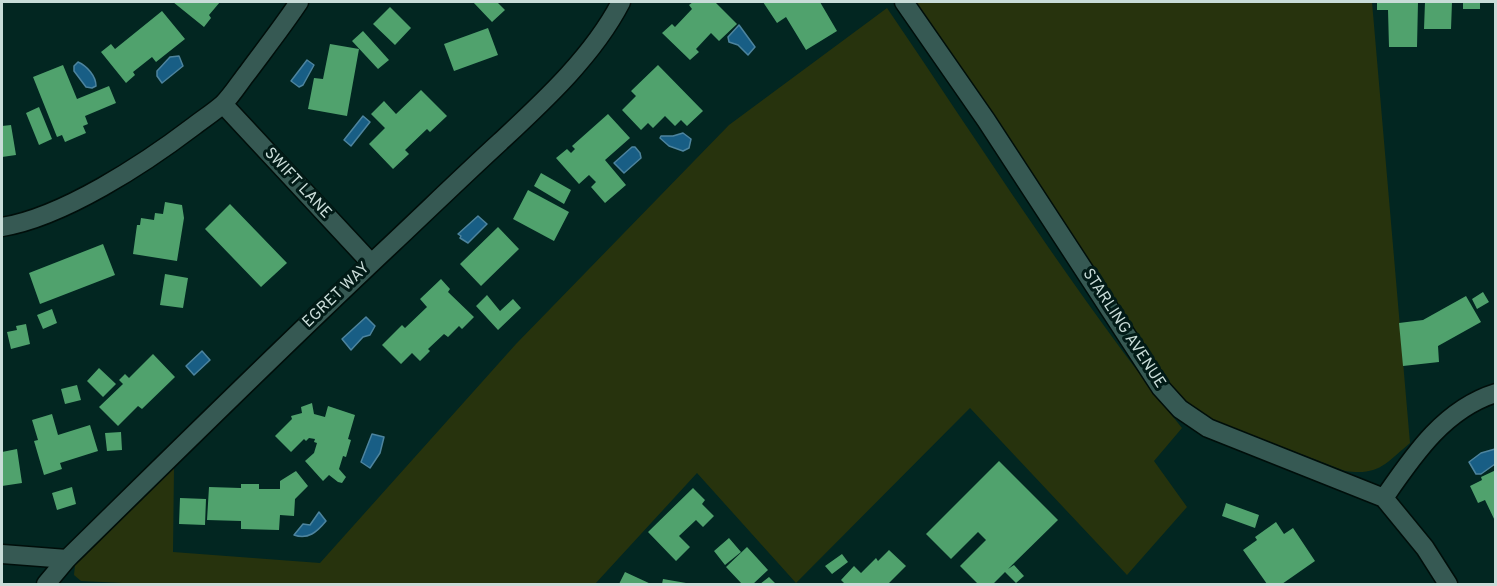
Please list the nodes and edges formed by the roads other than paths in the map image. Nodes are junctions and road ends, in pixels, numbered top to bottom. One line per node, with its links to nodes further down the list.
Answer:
1 (299, 2): 4 (street)
2 (621, 2): 6 (street, EGRET WAY)
3 (904, 2): 8 (street, STARLING AVENUE)
4 (223, 104): 5 (street); 6 (street, SWIFT LANE)
5 (2, 227)
6 (371, 263): 10 (street, EGRET WAY)
7 (1496, 393): 8 (street)
8 (1384, 498): 12 (street, STARLING AVENUE)
9 (2, 554): 10 (street)
10 (67, 558): 11 (street, EGRET WAY)
11 (46, 585)
12 (1448, 585)

